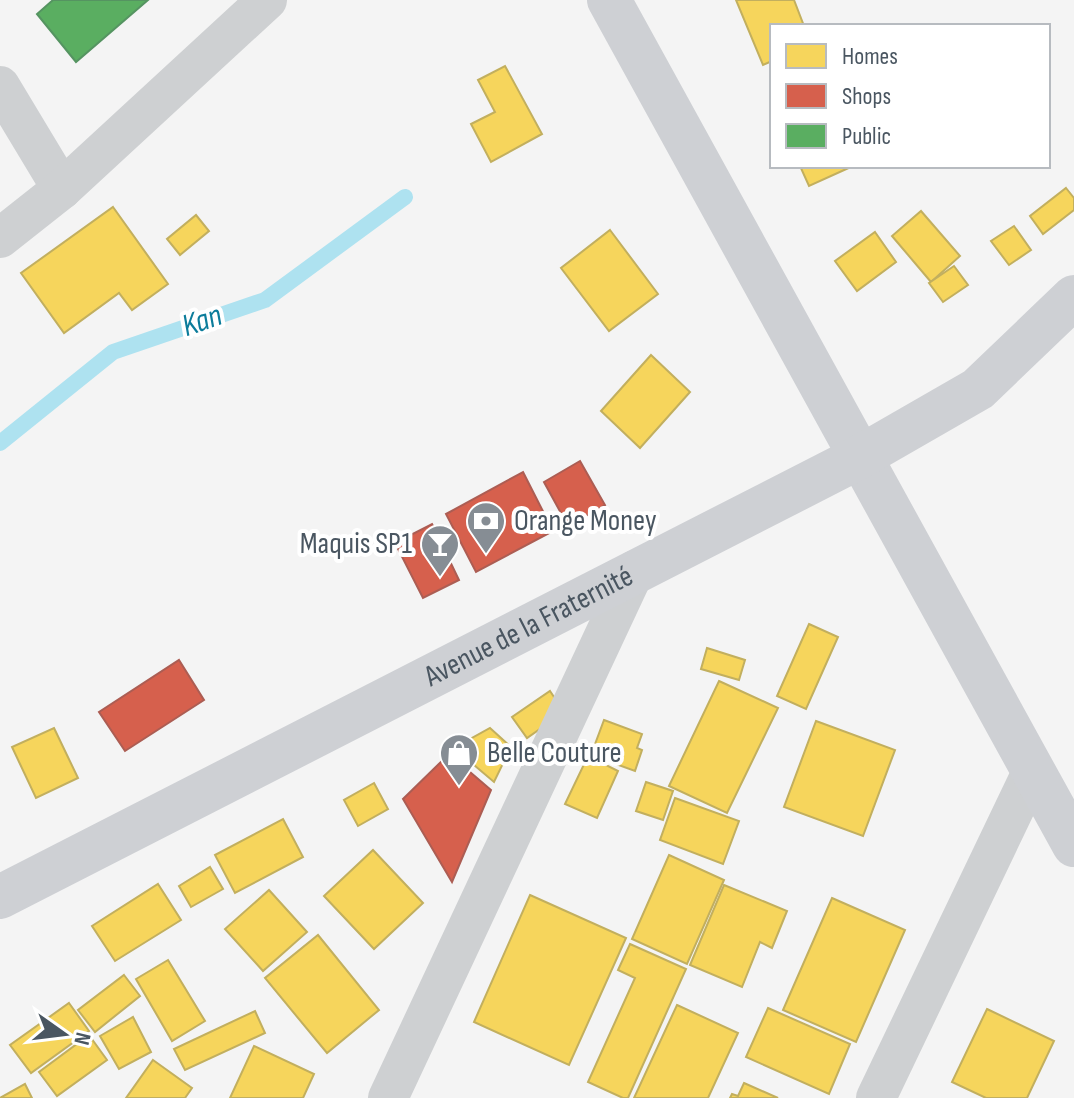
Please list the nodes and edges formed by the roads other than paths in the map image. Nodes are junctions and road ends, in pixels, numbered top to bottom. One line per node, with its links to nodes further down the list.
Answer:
1 (267, 0): 4 (street)
2 (609, 0): 7 (street)
3 (0, 86): 4 (street)
4 (62, 189): 5 (street)
5 (0, 238)
6 (1074, 297): 7 (street, Avenue de la Fraternité)
7 (858, 458): 8 (street, Avenue de la Fraternité); 9 (street)
8 (635, 570): 11 (street, Avenue de la Fraternité); 12 (street)
9 (1033, 770): 10 (street); 13 (street)
10 (1074, 845)
11 (0, 897)
12 (388, 1098)
13 (876, 1098)

